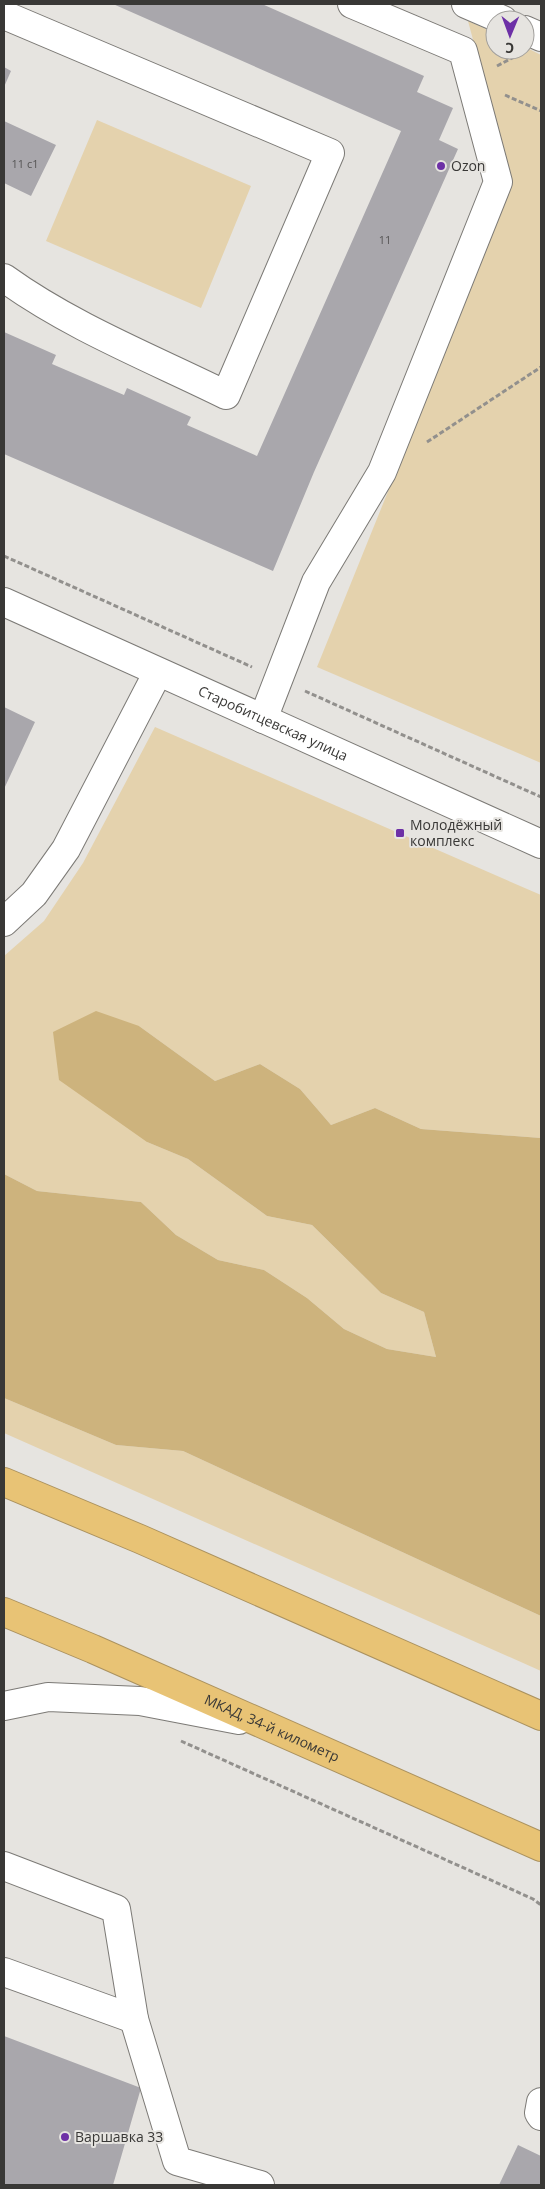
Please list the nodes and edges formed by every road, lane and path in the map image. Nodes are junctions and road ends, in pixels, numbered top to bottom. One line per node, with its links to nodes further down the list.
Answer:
1 (352, 4): 6 (street)
2 (466, 4): 3 (street)
3 (485, 12)
4 (4, 15): 7 (street)
5 (509, 60): 6 (path)
6 (470, 80): 12 (street)
7 (4, 278)
8 (541, 367): 9 (path)
9 (422, 446)
10 (4, 602): 11 (street, Старобитцевская улица)
11 (158, 672): 12 (street, Старобитцевская улица); 14 (street)
12 (262, 719): 13 (street, Старобитцевская улица)
13 (541, 844)
14 (4, 922)
15 (4, 1482): 18 (highway)
16 (4, 1612): 19 (highway, МКАД, 34-й километр)
17 (4, 1706): 19 (street)
18 (541, 1716)
19 (265, 1725): 21 (highway, МКАД, 34-й километр)
20 (180, 1741): 23 (path)
21 (541, 1847)
22 (4, 1866): 25 (street)
23 (541, 1905)
24 (4, 1972): 25 (street)
25 (134, 2019): 28 (street)
26 (541, 2102): 27 (street)
27 (541, 2116)
28 (260, 2185)

